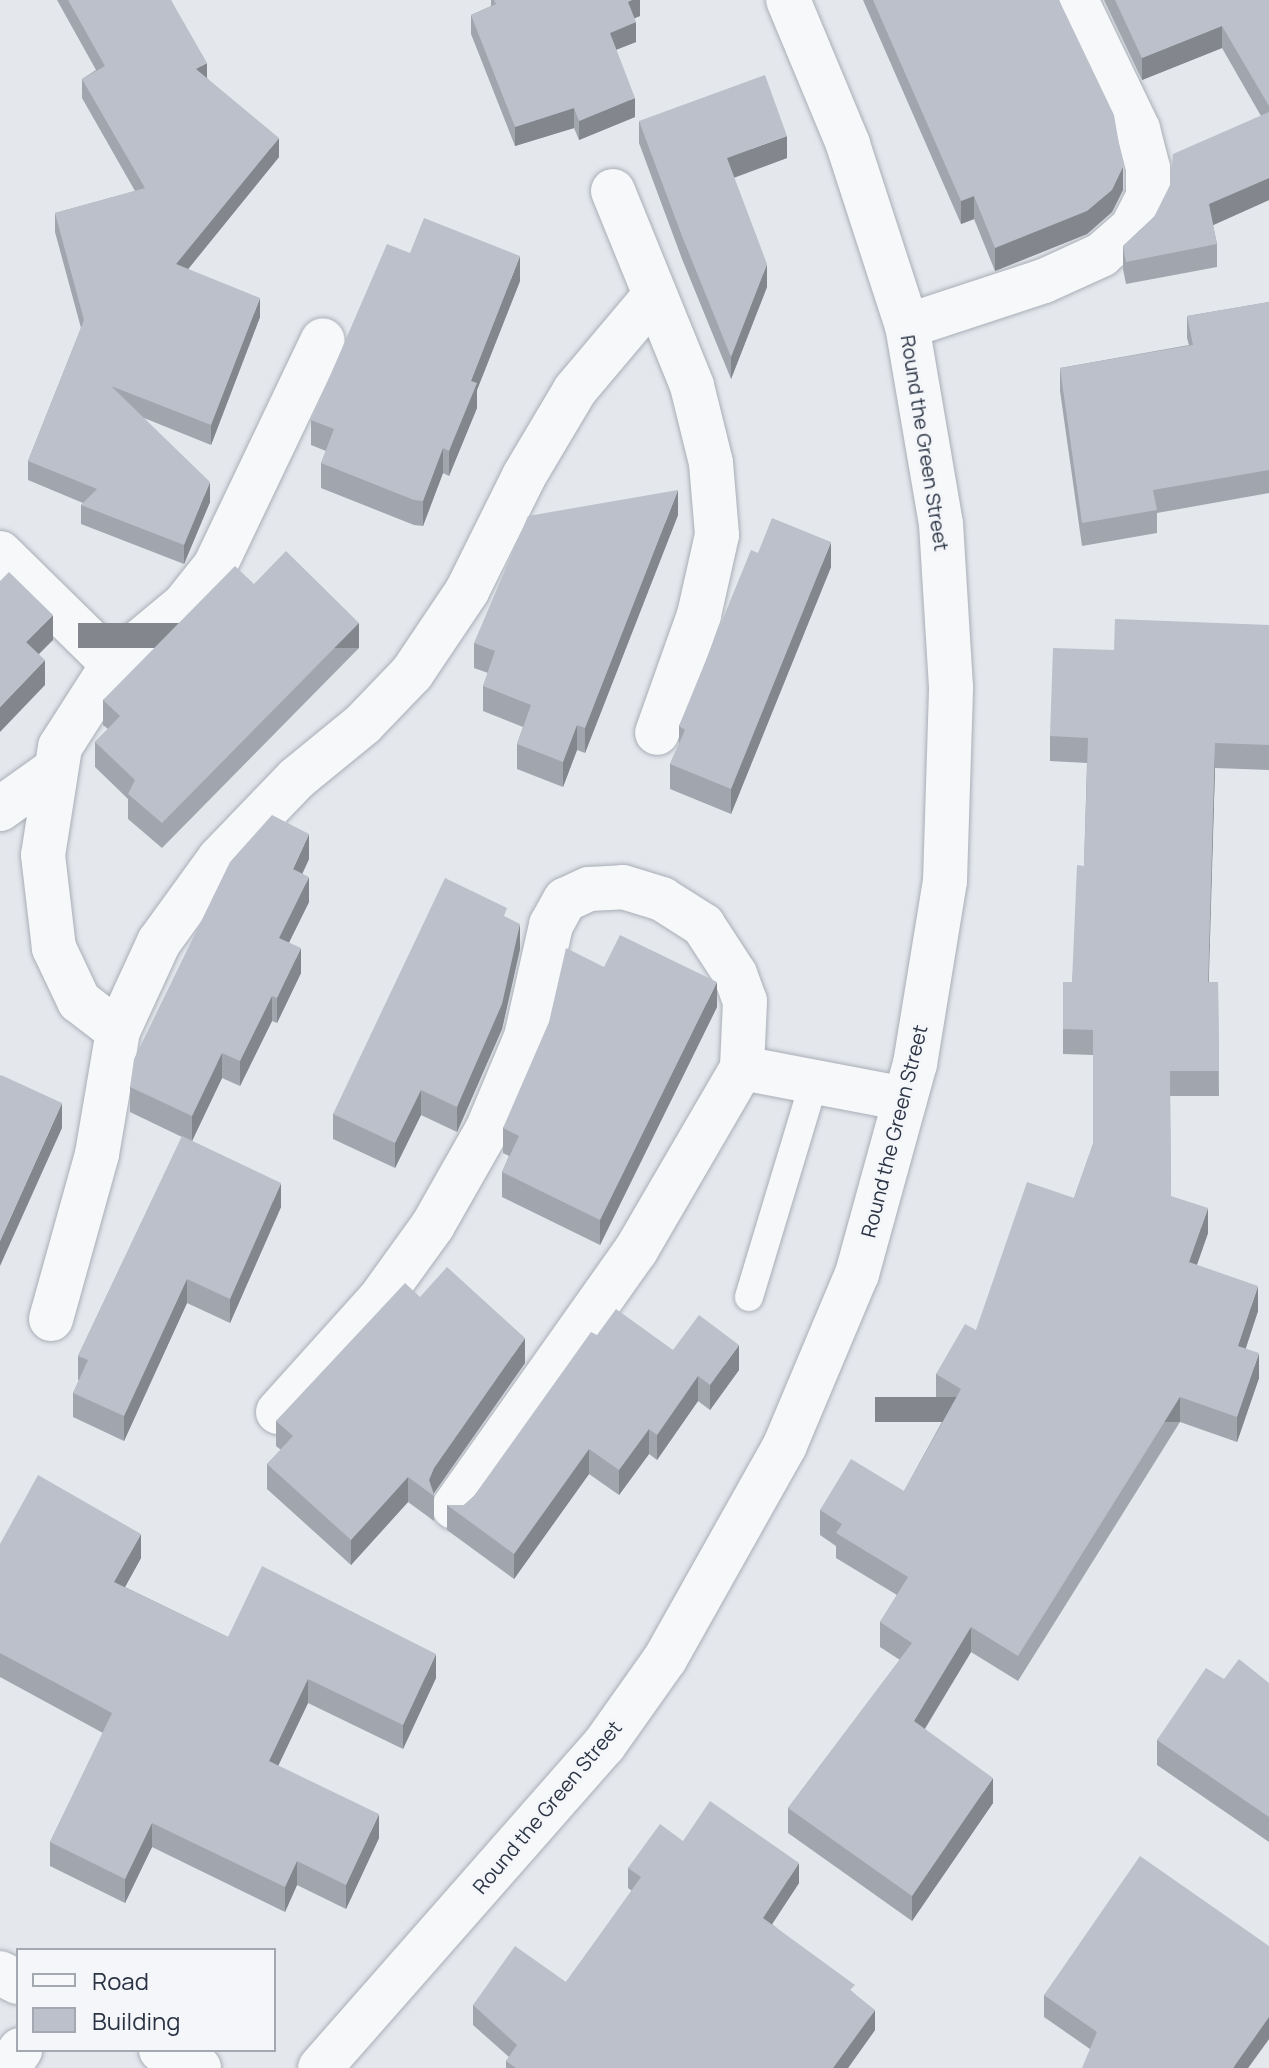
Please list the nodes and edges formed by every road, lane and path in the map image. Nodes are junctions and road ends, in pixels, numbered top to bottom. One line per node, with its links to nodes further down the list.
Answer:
1 (788, 0): 5 (street, Round the Green Street)
2 (1076, 0): 5 (street)
3 (613, 191): 4 (street)
4 (655, 295): 9 (street); 12 (street)
5 (907, 326): 15 (street, Round the Green Street)
6 (323, 340): 8 (street)
7 (0, 553): 8 (street)
8 (113, 664): 10 (street)
9 (657, 733)
10 (56, 769): 11 (street); 12 (street)
11 (0, 809)
12 (118, 1031): 17 (street)
13 (742, 1068): 14 (street); 18 (street); 19 (street)
14 (814, 1082): 15 (street); 16 (lane)
15 (905, 1099): 22 (street, Round the Green Street)
16 (749, 1297)
17 (51, 1319)
18 (278, 1412)
19 (454, 1507)
20 (165, 2052): 21 (street)
21 (199, 2068)
22 (320, 2068)

